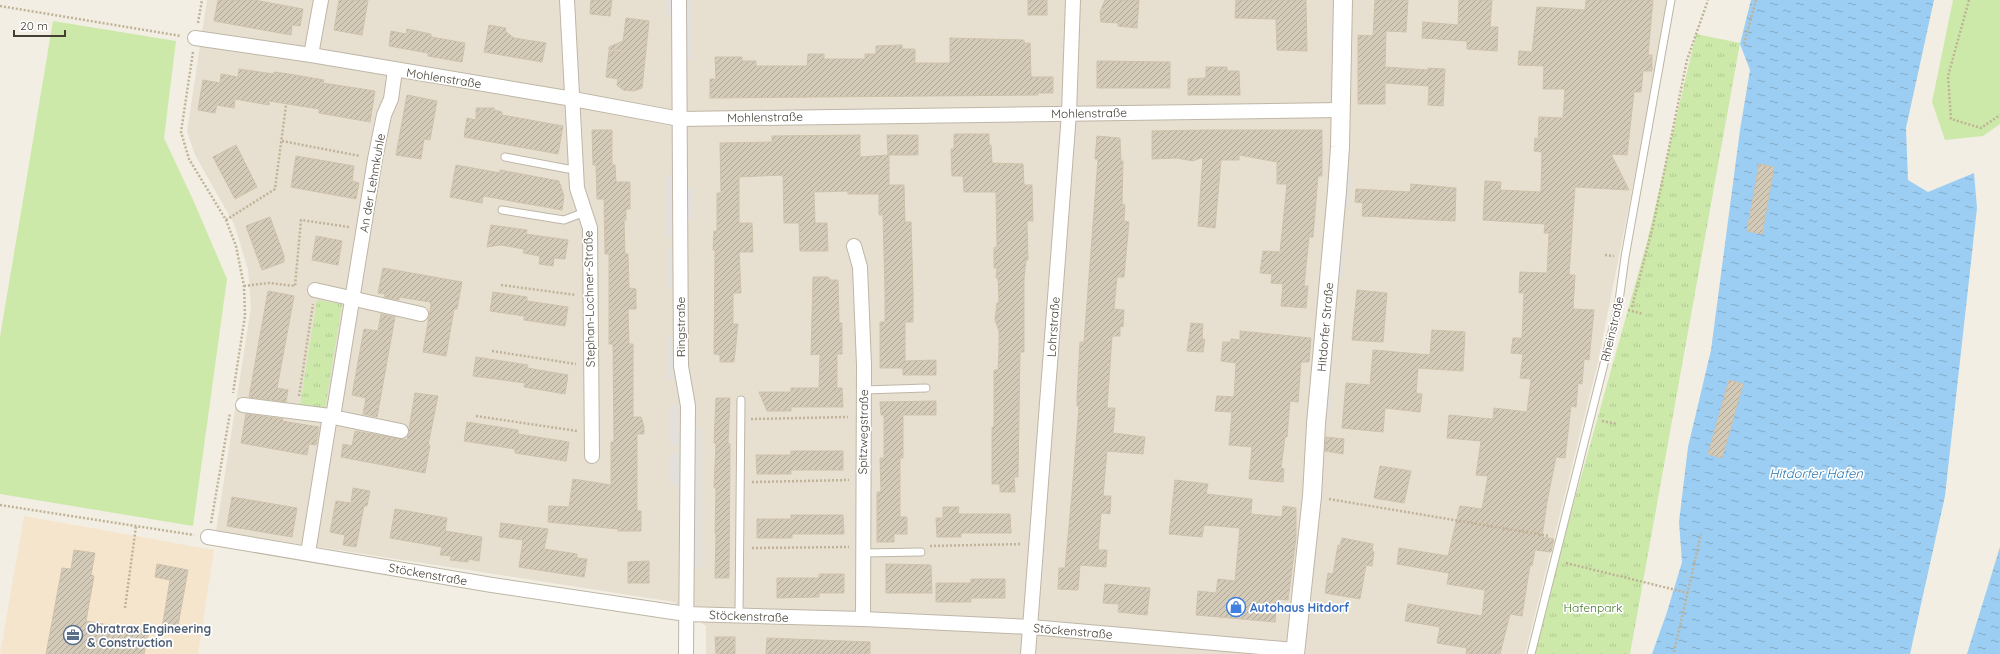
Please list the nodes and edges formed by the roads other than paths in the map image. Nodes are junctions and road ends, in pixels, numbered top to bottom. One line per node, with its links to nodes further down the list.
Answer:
1 (321, 0): 8 (street)
2 (567, 0): 10 (street, Stephan-Lochner-Straße)
3 (679, 0): 13 (street, Ringstraße)
4 (1073, 0): 12 (street, Lohrstraße)
5 (1343, 0): 11 (street, Hitdorfer Straße)
6 (1671, 0): 40 (lane, Rheinstraße)
7 (195, 38): 8 (street, Mohlenstraße)
8 (311, 55): 9 (street, Mohlenstraße)
9 (395, 70): 10 (street, Mohlenstraße); 20 (street, An der Lehmkuhle)
10 (573, 99): 13 (street, Mohlenstraße); 15 (street, Stephan-Lochner-Straße)
11 (1341, 110): 12 (street, Mohlenstraße); 37 (street, Hitdorfer Straße)
12 (1070, 113): 13 (street, Mohlenstraße); 36 (street, Lohrstraße)
13 (680, 119): 33 (street, Ringstraße)
14 (506, 157): 15 (lane)
15 (576, 168): 17 (street, Stephan-Lochner-Straße)
16 (502, 210): 17 (lane)
17 (585, 212): 28 (street, Stephan-Lochner-Straße)
18 (854, 246): 23 (street, Spitzwegstraße)
19 (315, 290): 20 (street)
20 (352, 298): 21 (street); 26 (street, An der Lehmkuhle)
21 (421, 314)
22 (926, 388): 23 (lane)
23 (864, 390): 30 (street, Spitzwegstraße)
24 (238, 400): 26 (street)
25 (741, 400): 34 (lane)
26 (332, 417): 27 (street); 32 (street, An der Lehmkuhle)
27 (401, 431)
28 (592, 456)
29 (208, 537): 32 (street, Stöckenstraße)
30 (862, 550): 31 (lane); 35 (street, Spitzwegstraße)
31 (921, 552)
32 (308, 553): 33 (street, Stöckenstraße)
33 (686, 614): 34 (street, Stöckenstraße); 38 (street, Ringstraße)
34 (739, 616): 35 (street, Stöckenstraße)
35 (863, 619): 36 (street, Stöckenstraße)
36 (1030, 627): 37 (street, Stöckenstraße); 39 (street, Lohrstraße)
37 (1295, 652)
38 (686, 654)
39 (1028, 654)
40 (1531, 654)

